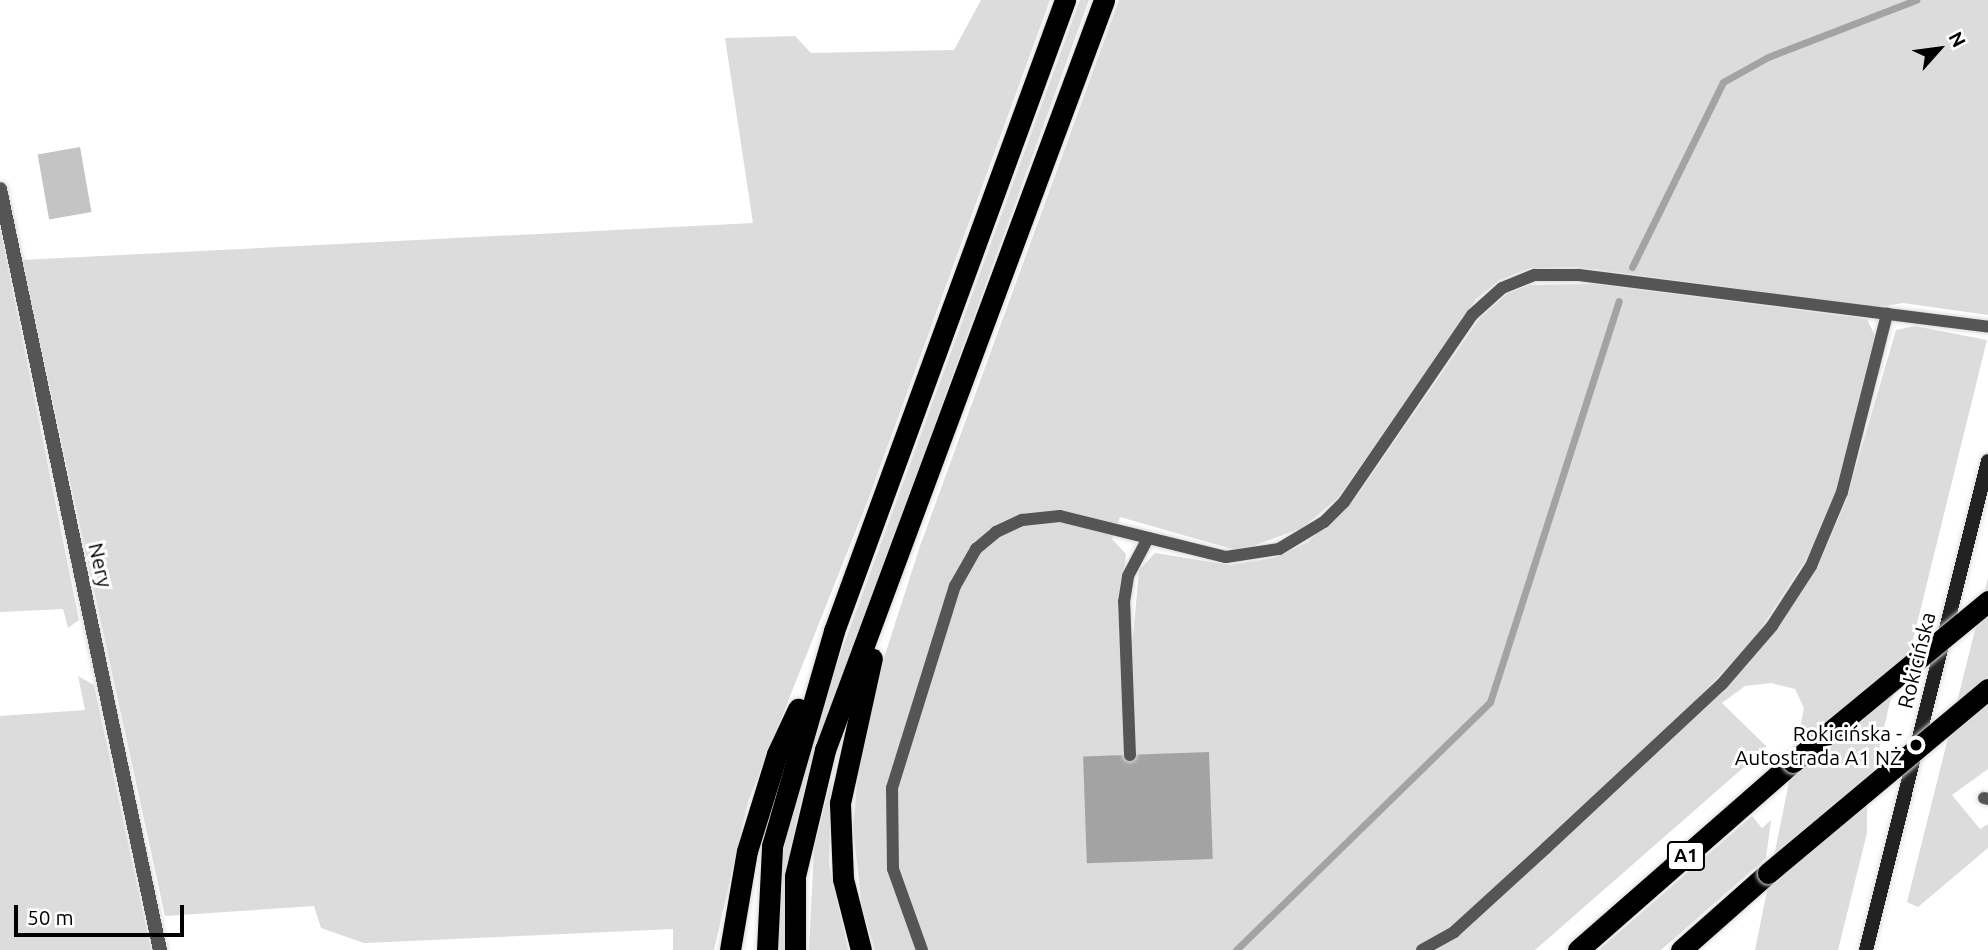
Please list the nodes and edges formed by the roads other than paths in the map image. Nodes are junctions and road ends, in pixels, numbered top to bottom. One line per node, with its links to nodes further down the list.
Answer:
1 (1065, 0): 10 (highway)
2 (1104, 0): 7 (highway)
3 (0, 189): 13 (street, Nery)
4 (1887, 314): 5 (lane); 8 (lane); 19 (lane)
5 (1988, 327)
6 (1988, 461): 22 (main road, Rokicińska)
7 (923, 496): 16 (highway); 17 (highway)
8 (1148, 538): 12 (lane); 18 (lane)
9 (1988, 601): 20 (highway, A1, bridge)
10 (834, 631): 14 (highway); 15 (highway)
11 (1988, 689): 21 (highway, bridge)
12 (1130, 755)
13 (160, 950)
14 (730, 950)
15 (767, 950)
16 (795, 950)
17 (861, 950)
18 (922, 950)
19 (1422, 950)
20 (1578, 950)
21 (1681, 950)
22 (1866, 950)

